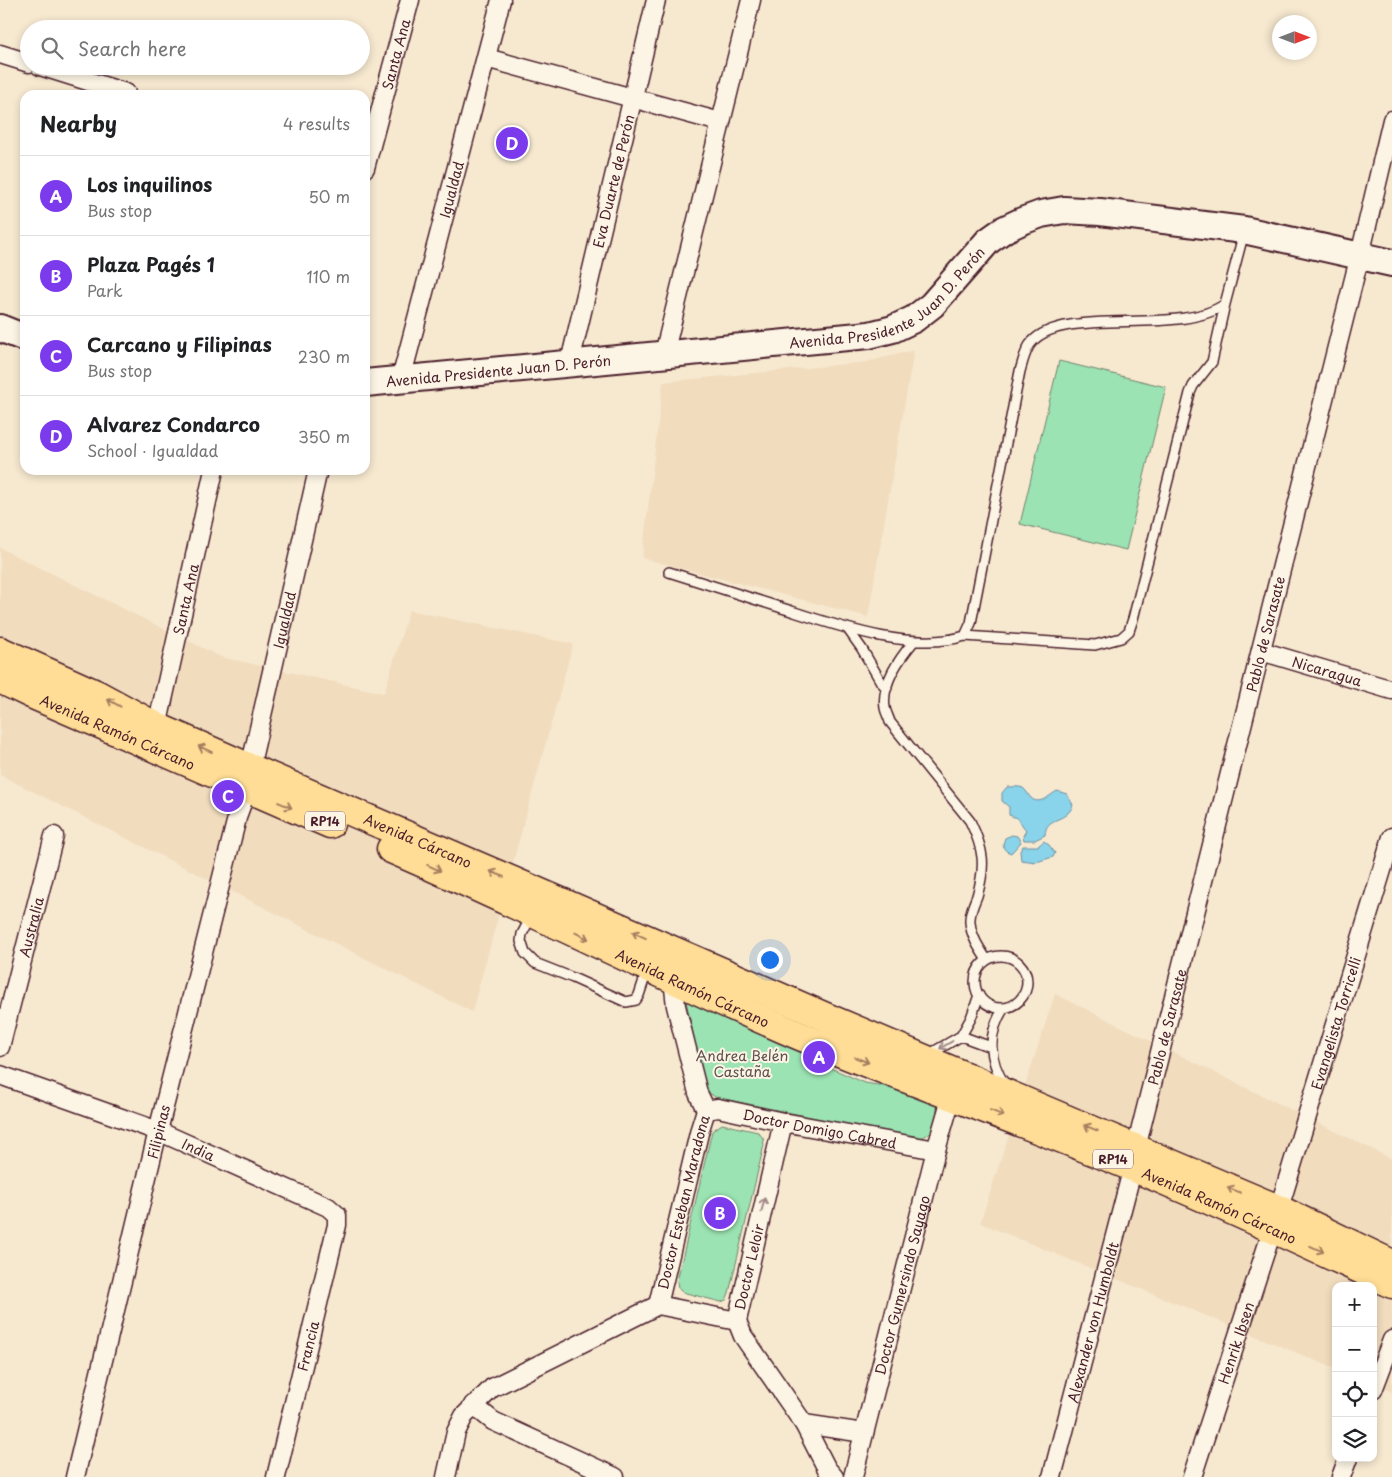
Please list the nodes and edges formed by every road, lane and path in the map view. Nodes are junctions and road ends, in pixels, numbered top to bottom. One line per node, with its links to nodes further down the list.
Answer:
1 (410, 0): 13 (street, Santa Ana)
2 (501, 0): 6 (street, Igualdad)
3 (656, 0): 10 (street, Eva Duarte de Perón)
4 (751, 0): 12 (street)
5 (0, 54): 7 (street)
6 (486, 58): 10 (street); 22 (street, Igualdad)
7 (20, 60)
8 (69, 75): 9 (street)
9 (116, 90)
10 (632, 99): 12 (street); 21 (street, Eva Duarte de Perón)
11 (1392, 120): 15 (street, Pablo de Sarasate)
12 (720, 122): 20 (street)
13 (370, 149)
14 (1244, 230): 15 (main road, Avenida Presidente Juan D. Perón); 17 (lane); 20 (main road, Avenida Presidente Juan D. Perón)
15 (1360, 255): 16 (main road, Avenida Presidente Juan D. Perón); 30 (street, Pablo de Sarasate)
16 (1392, 262)
17 (1224, 304): 28 (lane); 28 (lane)
18 (0, 328): 19 (main road)
19 (20, 336)
20 (664, 354): 21 (main road, Avenida Presidente Juan D. Perón)
21 (570, 362): 22 (main road, Avenida Presidente Juan D. Perón)
22 (401, 379): 23 (main road, Avenida Presidente Juan D. Perón)
23 (370, 382)
24 (213, 475): 35 (street, Santa Ana)
25 (317, 475): 36 (street, Igualdad)
26 (669, 572): 27 (lane)
27 (847, 628): 29 (lane); 33 (lane)
28 (965, 636): 29 (lane)
29 (914, 641): 33 (lane)
30 (1261, 650): 34 (street, Nicaragua); 56 (street, Pablo de Sarasate)
31 (0, 651): 35 (main road, Avenida Ramón Cárcano / RP14, one-way to 31)
32 (0, 678): 36 (main road, Avenida Ramón Cárcano / RP14)
33 (887, 688): 40 (lane)
34 (1392, 690)
35 (157, 727): 36 (main road, Avenida Cárcano / RP14, one-way to 35)
36 (248, 779): 39 (main road, Avenida Cárcano / RP14); 54 (street, Filipinas)
37 (54, 836): 46 (street, Australia)
38 (1392, 837): 58 (street, Evangelista Torricelli)
39 (537, 903): 41 (main road, Avenida Ramón Cárcano / RP14, one-way to 39); 42 (main road, Avenida Ramón Cárcano / RP14, one-way to 42); 42 (lane)
40 (987, 960): 43 (lane); 44 (lane)
41 (679, 967): 42 (main road, Avenida Ramón Cárcano / RP14); 48 (main road, Avenida Ramón Cárcano / RP14); 50 (main road, Avenida Ramón Cárcano / RP14, one-way to 50); 52 (street, Doctor Esteban Maradona)
42 (648, 968)
43 (979, 995): 44 (lane); 45 (lane)
44 (1004, 1008): 47 (lane)
45 (961, 1036): 47 (lane); 48 (lane, one-way to 48)
46 (0, 1047)
47 (991, 1047): 51 (lane)
48 (923, 1058): 51 (main road, Avenida Ramón Cárcano / RP14)
49 (0, 1075): 54 (street, India)
50 (952, 1095): 55 (street, Doctor Gumersindo Sayago); 56 (main road, Avenida Ramón Cárcano / RP14, one-way to 56)
51 (1012, 1096): 56 (main road, Avenida Ramón Cárcano / RP14, one-way to 51)
52 (706, 1110): 53 (street, Doctor Domigo Cabred); 61 (street, Doctor Esteban Maradona)
53 (783, 1122): 55 (street, Doctor Domigo Cabred); 62 (street, Doctor Leloir, one-way to 53)
54 (158, 1131): 57 (street, India); 69 (street, Filipinas)
55 (936, 1150): 67 (street, Doctor Gumersindo Sayago)
56 (1134, 1157): 58 (main road, Avenida Ramón Cárcano / RP14); 75 (street, Alexander von Humboldt)
57 (337, 1215): 70 (street, Francia)
58 (1276, 1218): 59 (main road, Avenida Ramón Cárcano / RP14); 60 (main road, Avenida Ramón Cárcano / RP14, one-way to 60); 76 (street, Henrik Ibsen)
59 (1392, 1264)
60 (1392, 1284)
61 (658, 1305): 62 (street, Doctor Esteban Maradona); 65 (street, Doctor Esteban Maradona)
62 (737, 1321): 66 (street, Doctor Leloir)
63 (1392, 1340): 64 (street)
64 (1377, 1379)
65 (473, 1405): 71 (street, Doctor Esteban Maradona); 72 (street)
66 (804, 1424): 67 (street); 73 (street, Doctor Leloir)
67 (864, 1432): 74 (street, Doctor Gumersindo Sayago)
68 (1347, 1462): 77 (street)
69 (75, 1477)
70 (276, 1477)
71 (446, 1477)
72 (615, 1477)
73 (834, 1477)
74 (853, 1477)
75 (1052, 1477)
76 (1192, 1477)
77 (1341, 1477)

